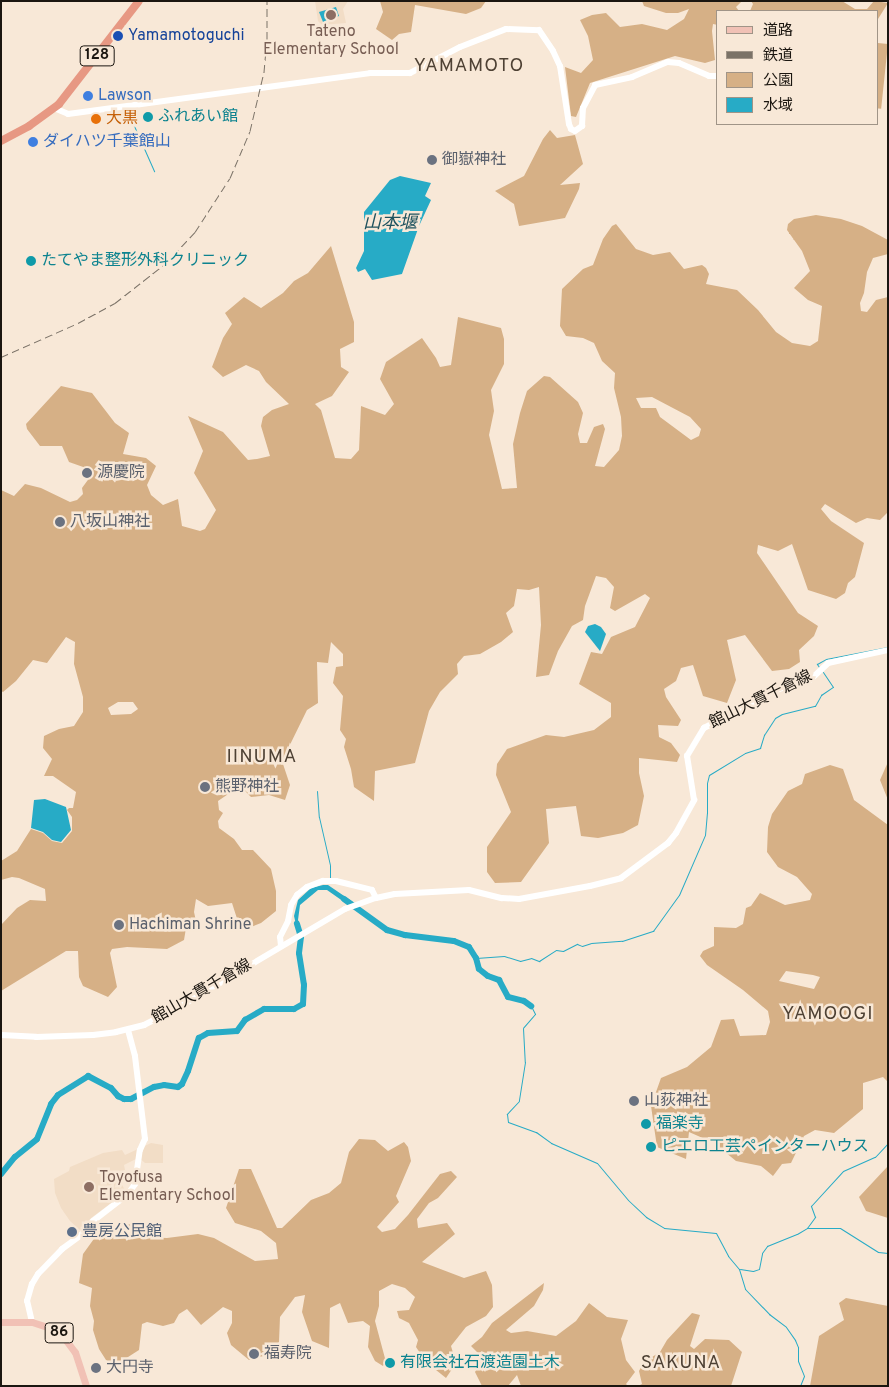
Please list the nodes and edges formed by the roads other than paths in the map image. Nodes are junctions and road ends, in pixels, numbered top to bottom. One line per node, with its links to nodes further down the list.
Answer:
1 (139, 1): 3 (highway, 128)
2 (716, 76): 3 (main road)
3 (54, 108): 4 (highway, 128)
4 (1, 140)
5 (888, 650): 6 (main road, 館山大貫千倉線)
6 (376, 898): 7 (main road, 館山大貫千倉線); 7 (main road)
7 (281, 946): 8 (main road, 館山大貫千倉線)
8 (128, 1030): 9 (main road, 館山大貫千倉線); 11 (main road)
9 (1, 1034)
10 (1, 1322): 11 (main road, 86)
11 (32, 1322): 12 (main road, 86)
12 (86, 1386)

